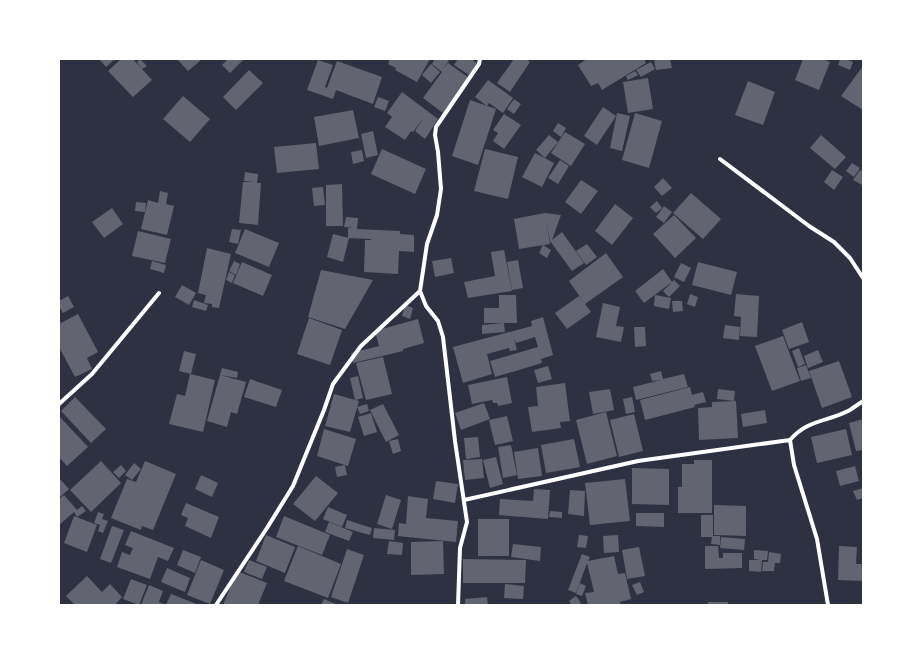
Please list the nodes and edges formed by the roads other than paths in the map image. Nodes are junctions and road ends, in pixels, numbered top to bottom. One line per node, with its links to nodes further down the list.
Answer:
1 (480, 59): 4 (street)
2 (720, 159): 3 (street)
3 (863, 278)
4 (420, 291): 9 (street); 10 (street)
5 (159, 293): 7 (street)
6 (863, 401): 8 (street)
7 (59, 404)
8 (790, 440): 9 (street); 12 (street)
9 (464, 500): 11 (street)
10 (216, 605)
11 (458, 605)
12 (828, 605)

